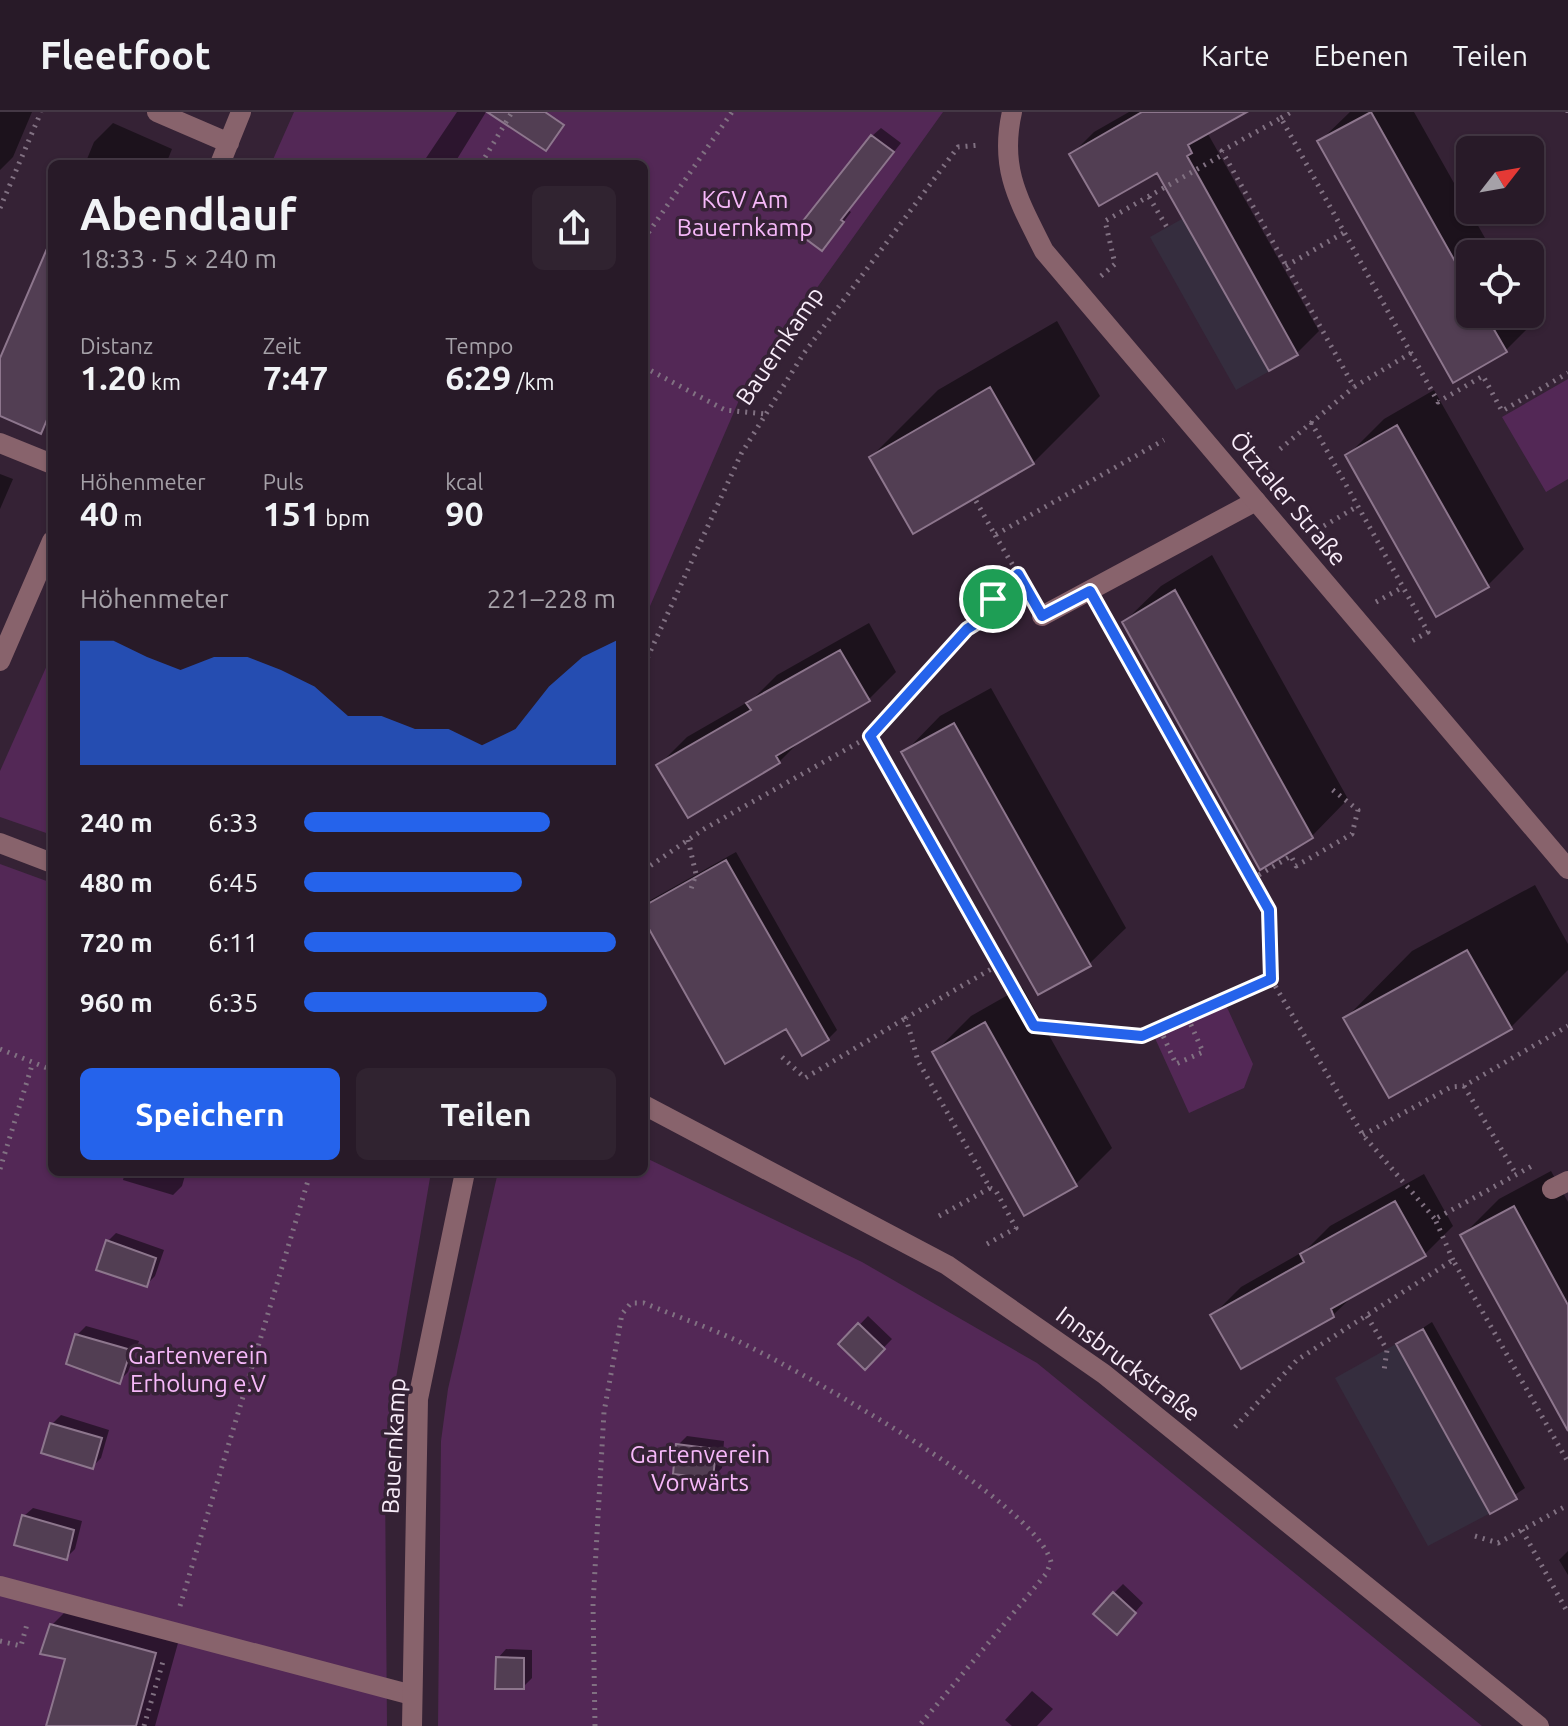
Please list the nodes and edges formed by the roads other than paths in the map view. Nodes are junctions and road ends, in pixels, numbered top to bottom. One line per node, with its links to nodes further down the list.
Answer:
1 (157, 112): 4 (street)
2 (241, 112): 4 (street)
3 (1012, 112): 8 (street, Ötztaler Straße)
4 (229, 143): 5 (street)
5 (222, 160)
6 (0, 443): 7 (street)
7 (48, 462)
8 (1256, 501): 10 (street); 14 (street, Ötztaler Straße)
9 (48, 550): 11 (street)
10 (1042, 616)
11 (0, 661)
12 (0, 843): 13 (street)
13 (48, 861)
14 (1568, 869)
15 (648, 1107): 20 (street, Innsbruckstraße)
16 (464, 1176): 18 (street, Bauernkamp)
17 (0, 1586): 18 (street)
18 (412, 1695): 19 (street, Bauernkamp)
19 (412, 1726)
20 (1539, 1726)

